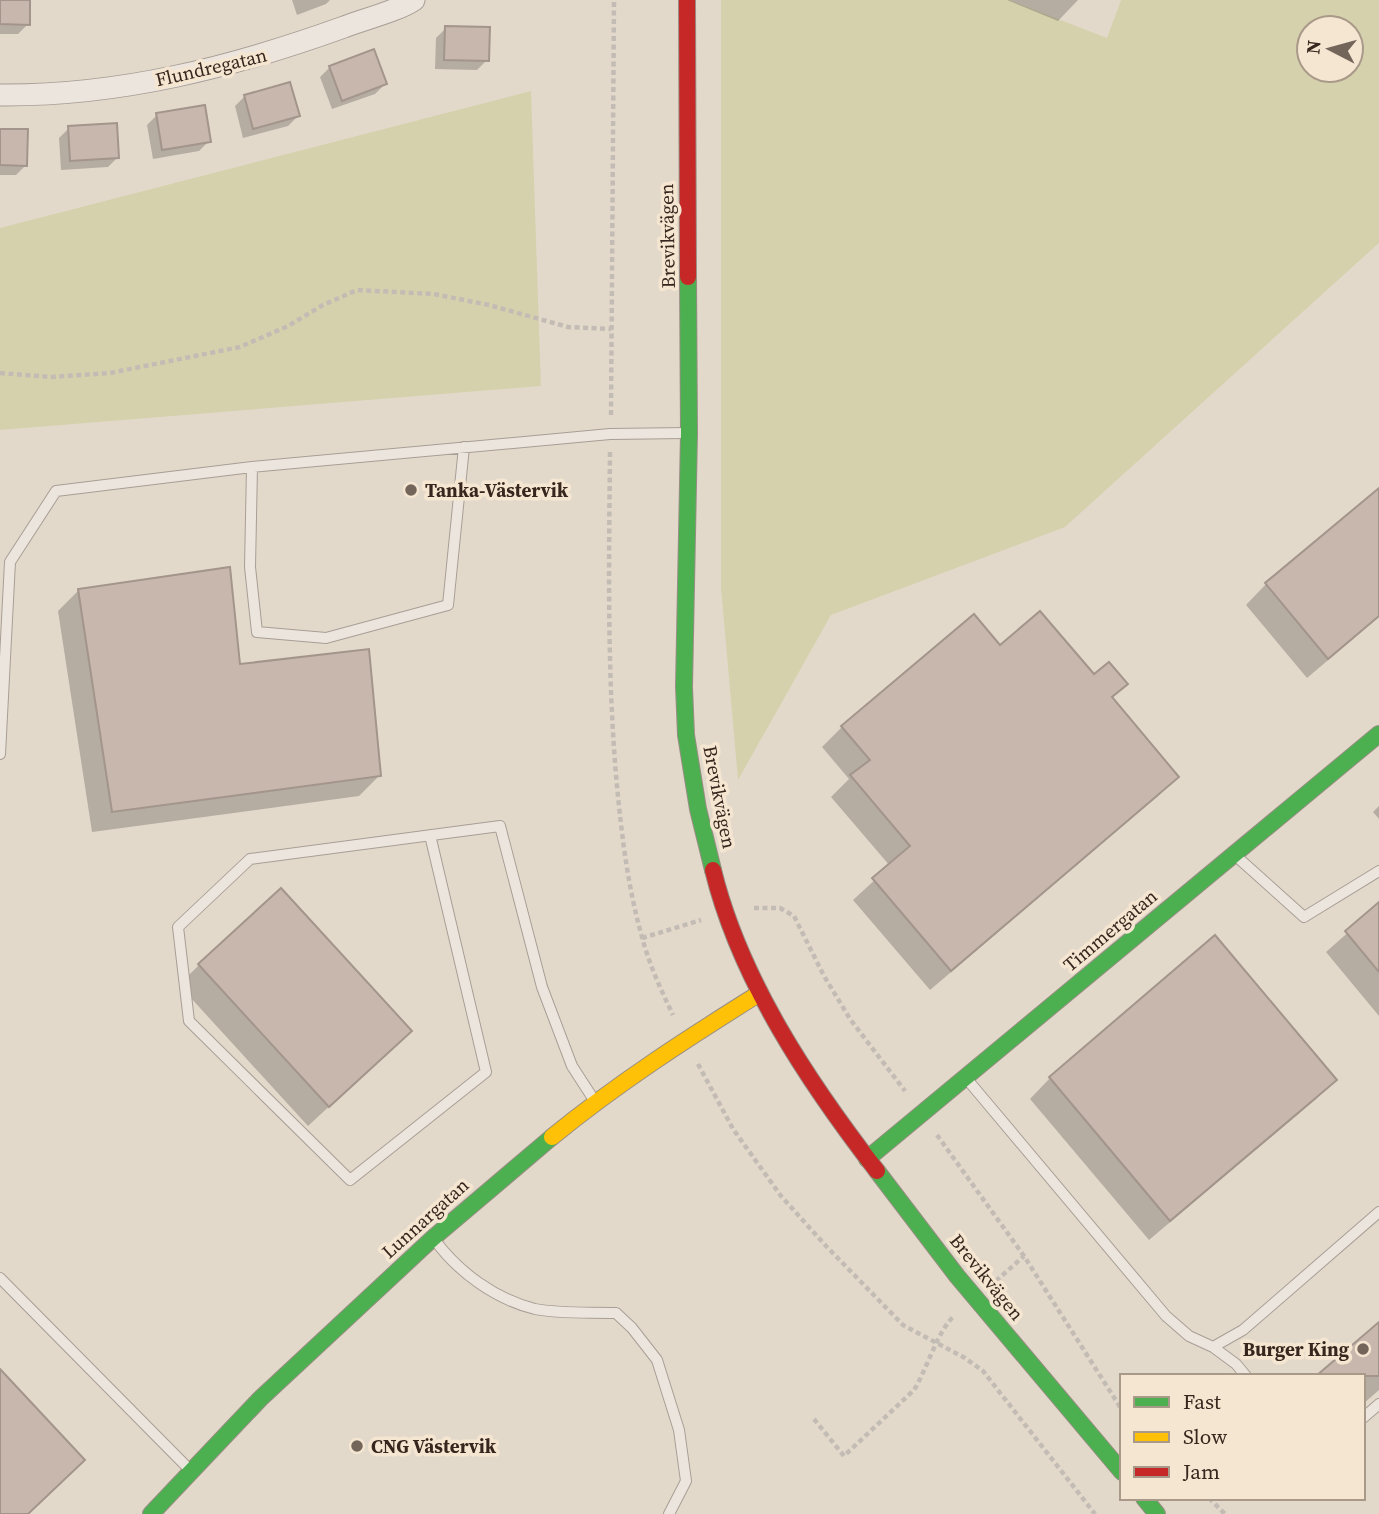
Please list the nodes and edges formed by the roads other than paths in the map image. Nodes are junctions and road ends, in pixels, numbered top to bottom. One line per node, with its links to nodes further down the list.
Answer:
1 (414, 0): 3 (street, Flundregatan)
2 (687, 0): 4 (street, Brevikvägen)
3 (0, 95)
4 (689, 433): 5 (lane); 12 (street, Brevikvägen)
5 (464, 447): 6 (lane); 6 (lane)
6 (252, 467): 8 (lane)
7 (1379, 734): 10 (street, Timmergatan)
8 (0, 754)
9 (430, 835): 9 (lane); 14 (lane)
10 (1234, 855): 11 (lane); 13 (street, Timmergatan)
11 (1379, 871)
12 (760, 993): 14 (street, Lunnargatan); 15 (street, Brevikvägen)
13 (965, 1077): 15 (street, Timmergatan); 19 (lane)
14 (595, 1102): 17 (street, Lunnargatan)
15 (867, 1158): 23 (street, Brevikvägen)
16 (1379, 1212): 19 (lane)
17 (433, 1238): 24 (street, Lunnargatan); 26 (lane)
18 (0, 1278): 24 (lane)
19 (1213, 1347): 20 (lane)
20 (1244, 1374)
21 (1379, 1404): 22 (lane)
22 (1365, 1416)
23 (1120, 1470)
24 (191, 1471): 25 (street, Lunnargatan)
25 (151, 1514)
26 (668, 1514)

